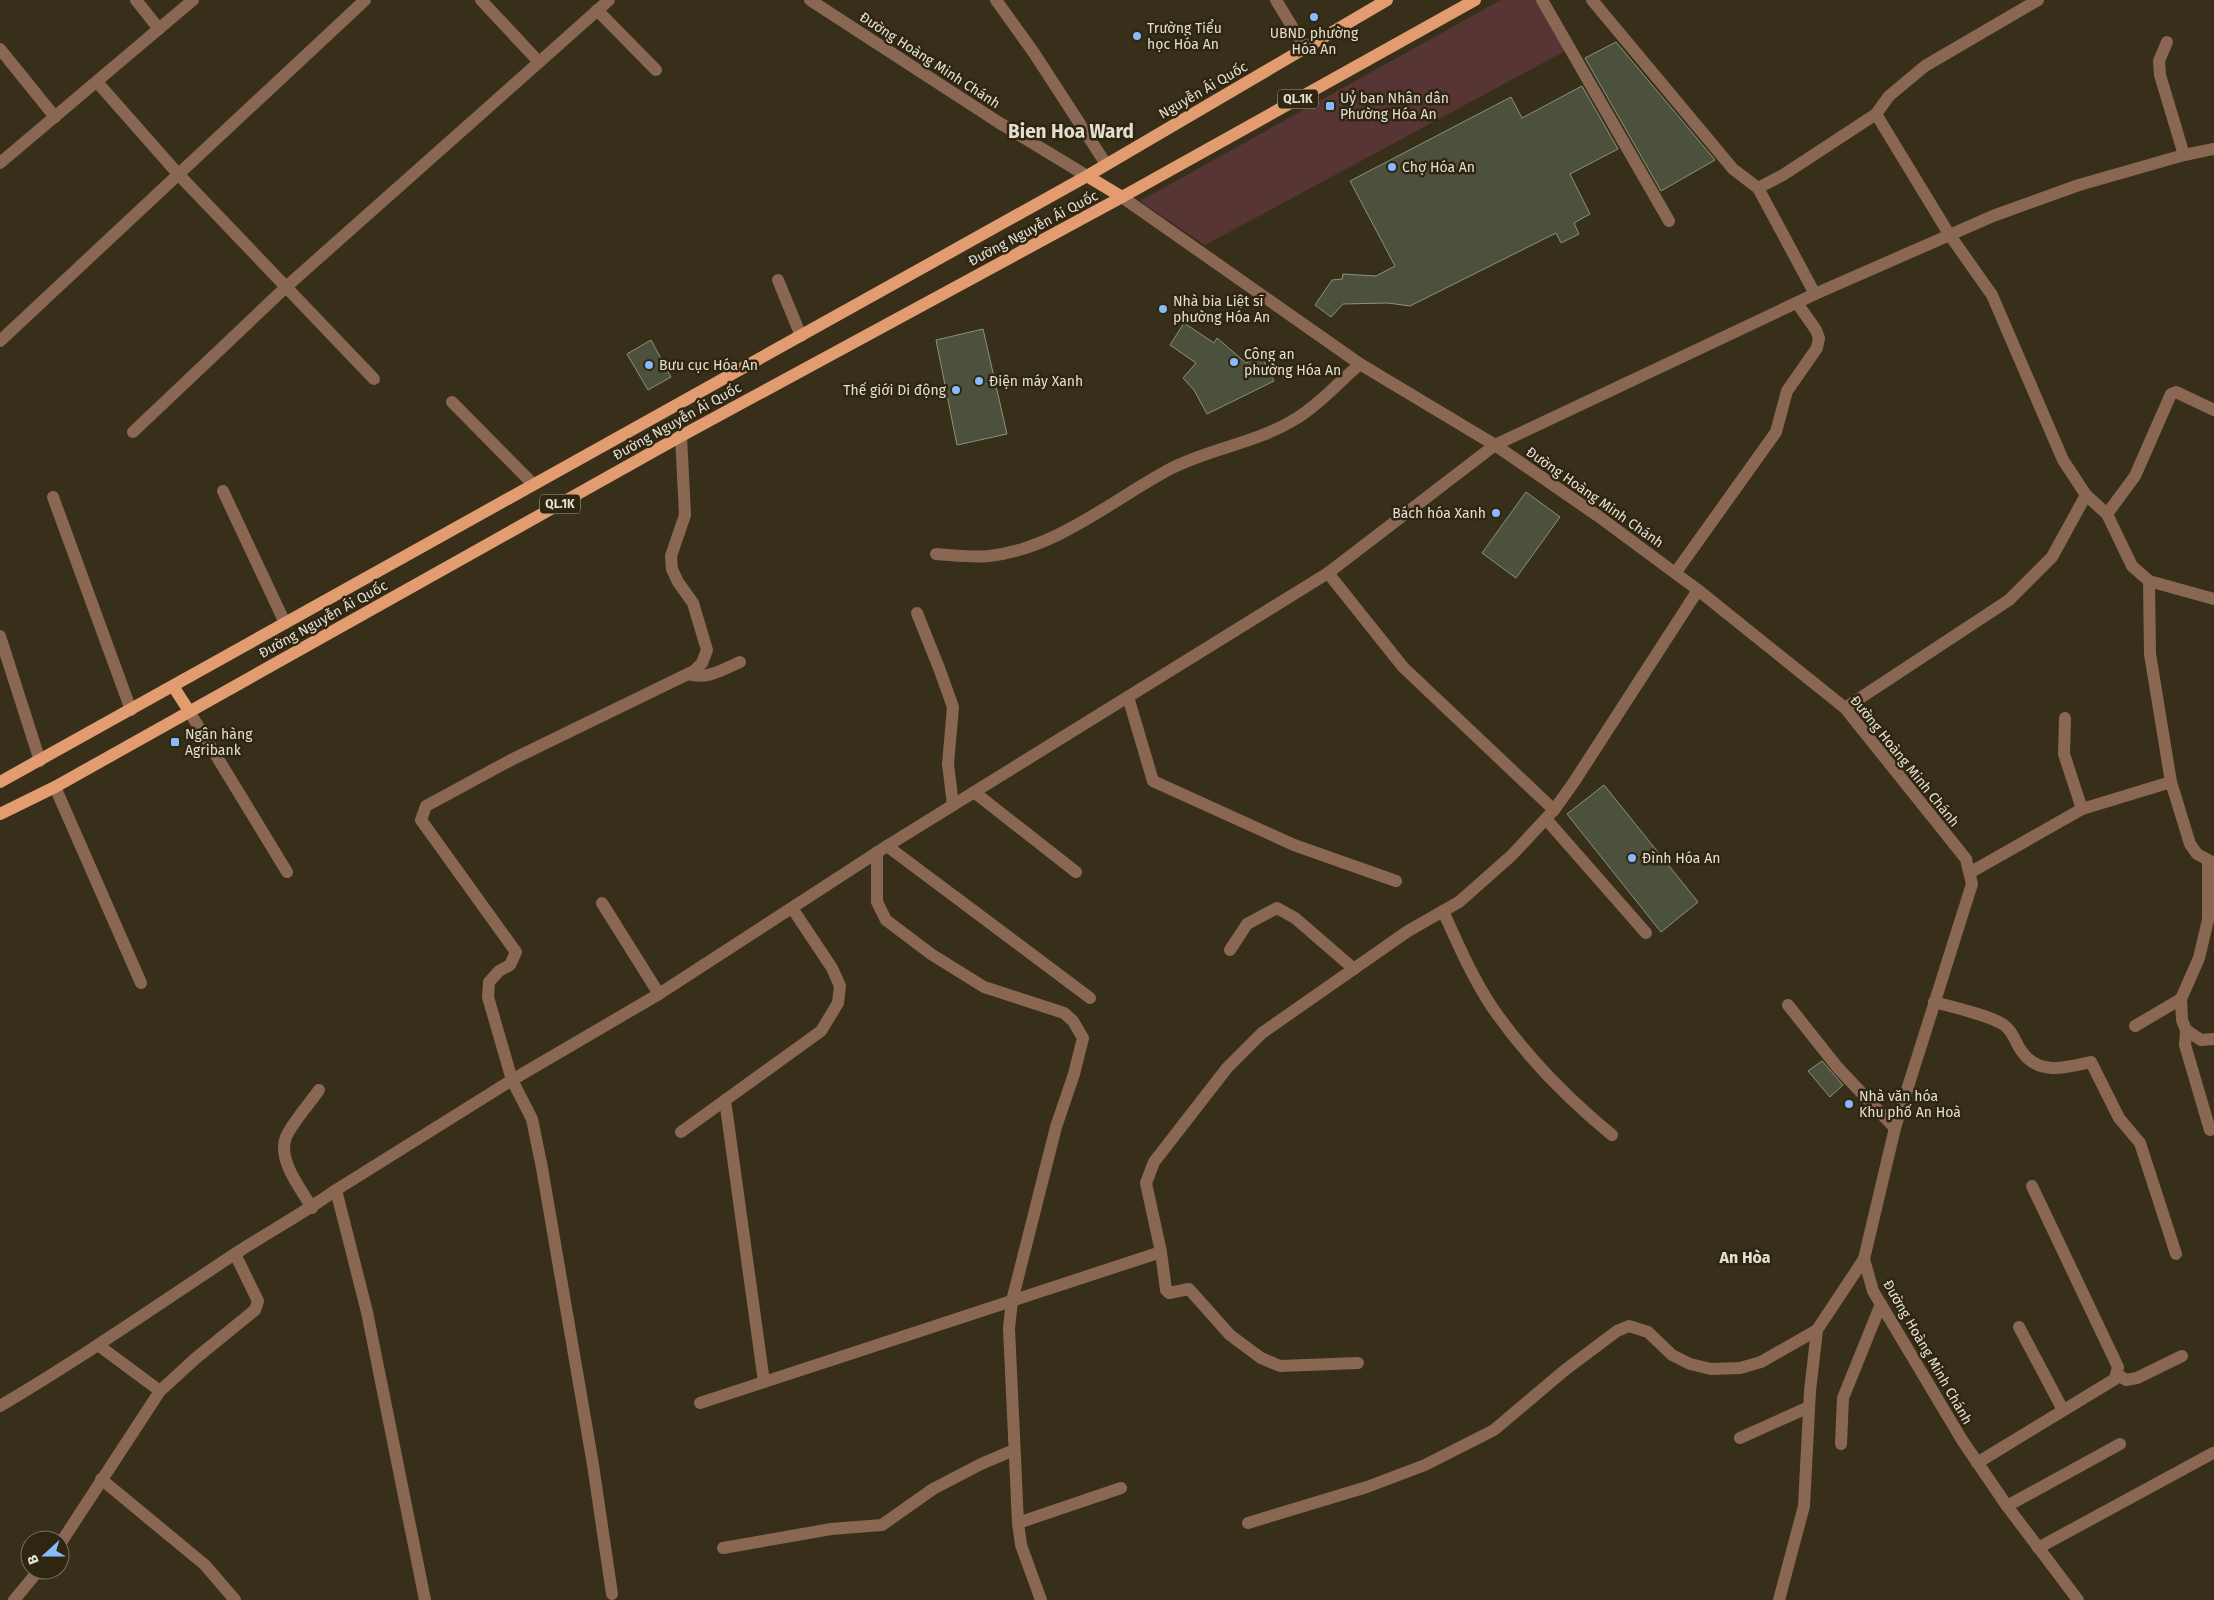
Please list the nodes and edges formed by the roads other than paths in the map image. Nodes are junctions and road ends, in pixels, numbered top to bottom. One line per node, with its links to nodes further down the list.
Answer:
1 (136, 0): 15 (street)
2 (193, 0): 15 (street)
3 (365, 0): 28 (street)
4 (481, 0): 19 (street)
5 (608, 0): 14 (street)
6 (810, 0): 29 (street, Đường Hoàng Minh Chánh)
7 (996, 0): 27 (street)
8 (1276, 0): 17 (street)
9 (1387, 0): 17 (main road, Nguyễn Ái Quốc / QL.1K)
10 (1475, 0): 31 (main road, Đường Nguyễn Ái Quốc / QL.1K)
11 (1542, 0): 32 (street)
12 (1592, 0): 30 (street)
13 (2038, 0): 22 (street)
14 (597, 10): 19 (street); 20 (street)
15 (159, 30): 21 (street)
16 (2167, 42): 25 (street)
17 (1305, 48): 27 (main road, Nguyễn Ái Quốc / QL.1K)
18 (0, 49): 23 (street)
19 (538, 62): 35 (street)
20 (656, 70)
21 (97, 82): 23 (street); 28 (street)
22 (1876, 114): 30 (street); 33 (street)
23 (55, 116): 26 (street)
24 (2214, 148): 25 (street)
25 (2184, 154): 33 (street)
26 (0, 163)
27 (1106, 164): 29 (main road, Nguyễn Ái Quốc / QL.1K)
28 (178, 175): 35 (street); 39 (street)
29 (1087, 176): 31 (main road); 38 (main road, Đường Nguyễn Ái Quốc / QL.1K)
30 (1758, 188): 36 (street)
31 (1122, 197): 40 (street, Đường Hoàng Minh Chánh); 45 (main road, Đường Nguyễn Ái Quốc / QL.1K)
32 (1669, 221)
33 (1949, 234): 36 (street); 50 (street)
34 (778, 280): 38 (street)
35 (286, 287): 41 (street); 44 (street)
36 (1815, 294): 37 (street)
37 (1797, 303): 46 (street); 53 (street)
38 (801, 336): 47 (main road, Đường Nguyễn Ái Quốc / QL.1K)
39 (0, 342)
40 (1360, 364): 46 (street, Đường Hoàng Minh Chánh); 52 (street)
41 (374, 379)
42 (452, 402): 47 (street)
43 (2214, 410): 51 (street)
44 (133, 432)
45 (681, 436): 62 (street); 67 (main road, Đường Nguyễn Ái Quốc / QL.1K)
46 (1495, 446): 53 (street, Đường Hoàng Minh Chánh); 54 (street)
47 (533, 484): 59 (main road, Đường Nguyễn Ái Quốc / QL.1K)
48 (223, 491): 59 (street)
49 (53, 496): 66 (street)
50 (2086, 496): 51 (street); 65 (street)
51 (2107, 514): 55 (street)
52 (936, 554)
53 (1676, 572): 56 (street, Đường Hoàng Minh Chánh)
54 (1328, 573): 64 (street); 77 (street)
55 (2149, 582): 57 (street); 71 (street)
56 (1698, 590): 65 (street, Đường Hoàng Minh Chánh); 77 (street)
57 (2214, 599)
58 (916, 613): 74 (street)
59 (285, 624): 63 (main road, Đường Nguyễn Ái Quốc / QL.1K)
60 (0, 636): 69 (street)
61 (740, 662): 62 (street)
62 (688, 674): 99 (street)
63 (173, 686): 66 (main road, Đường Nguyễn Ái Quốc / QL.1K); 67 (main road)
64 (1128, 697): 73 (street); 83 (street)
65 (1844, 708): 82 (street, Đường Hoàng Minh Chánh)
66 (131, 710): 69 (main road, Đường Nguyễn Ái Quốc / QL.1K)
67 (189, 711): 72 (main road, Đường Nguyễn Ái Quốc / QL.1K); 80 (street)
68 (2065, 718): 75 (street)
69 (40, 761): 70 (main road, Đường Nguyễn Ái Quốc / QL.1K)
70 (0, 782)
71 (2171, 782): 75 (street); 79 (street)
72 (55, 787): 76 (main road, Đường Nguyễn Ái Quốc / QL.1K); 90 (street)
73 (974, 792): 74 (street); 81 (street)
74 (953, 805): 78 (street)
75 (2082, 809): 82 (street)
76 (0, 814)
77 (1550, 814): 86 (street); 87 (street)
78 (882, 849): 85 (street); 92 (street); 113 (street)
79 (2211, 862): 93 (street)
80 (287, 872)
81 (1076, 872)
82 (1971, 872): 94 (street, Đường Hoàng Minh Chánh)
83 (1396, 881)
84 (602, 903): 91 (street)
85 (792, 908): 91 (street); 101 (street)
86 (1443, 911): 89 (street); 105 (street)
87 (1646, 933)
88 (1230, 950): 89 (street)
89 (1354, 969): 109 (street)
90 (140, 983)
91 (659, 994): 99 (street)
92 (1090, 998)
93 (2181, 999): 96 (street); 97 (street)
94 (1934, 1002): 102 (street, Đường Hoàng Minh Chánh); 111 (street)
95 (1788, 1005): 102 (street)
96 (2135, 1026)
97 (2186, 1030): 98 (street); 103 (street)
98 (2214, 1039)
99 (512, 1080): 107 (street); 142 (street)
100 (319, 1090): 108 (street)
101 (725, 1100): 104 (street); 121 (street)
102 (1895, 1128): 112 (street, Đường Hoàng Minh Chánh)
103 (2210, 1130)
104 (681, 1132)
105 (1612, 1135)
106 (2032, 1186): 120 (street)
107 (336, 1190): 108 (street); 145 (street)
108 (312, 1208): 110 (street)
109 (1161, 1252): 113 (street); 119 (street)
110 (235, 1254): 117 (street); 122 (street)
111 (2176, 1254)
112 (1864, 1259): 114 (street, Đường Hoàng Minh Chánh); 116 (street)
113 (1012, 1301): 121 (street); 130 (street)
114 (1882, 1304): 128 (street); 132 (street, Đường Hoàng Minh Chánh)
115 (2019, 1327): 126 (street)
116 (1817, 1330): 125 (street); 137 (street)
117 (98, 1346): 122 (street); 124 (street)
118 (2182, 1356): 120 (street)
119 (1358, 1363)
120 (2117, 1374): 126 (street)
121 (764, 1382): 123 (street)
122 (160, 1391): 133 (street)
123 (700, 1403)
124 (0, 1406)
125 (1808, 1407): 127 (street); 147 (street)
126 (2063, 1410): 132 (street)
127 (1740, 1438)
128 (1841, 1444)
129 (2120, 1444): 135 (street)
130 (1014, 1450): 136 (street); 139 (street)
131 (2213, 1453): 140 (street)
132 (1977, 1463): 135 (street, Đường Hoàng Minh Chánh)
133 (101, 1479): 138 (street); 144 (street)
134 (1121, 1488): 136 (street)
135 (2007, 1506): 140 (street, Đường Hoàng Minh Chánh)
136 (1018, 1523): 146 (street)
137 (1248, 1523)
138 (69, 1530)
139 (723, 1548)
140 (2038, 1548): 148 (street, Đường Hoàng Minh Chánh)
141 (31, 1580): 143 (street)
142 (612, 1594)
143 (14, 1600)
144 (235, 1600)
145 (425, 1600)
146 (1041, 1600)
147 (1779, 1600)
148 (2078, 1600)

